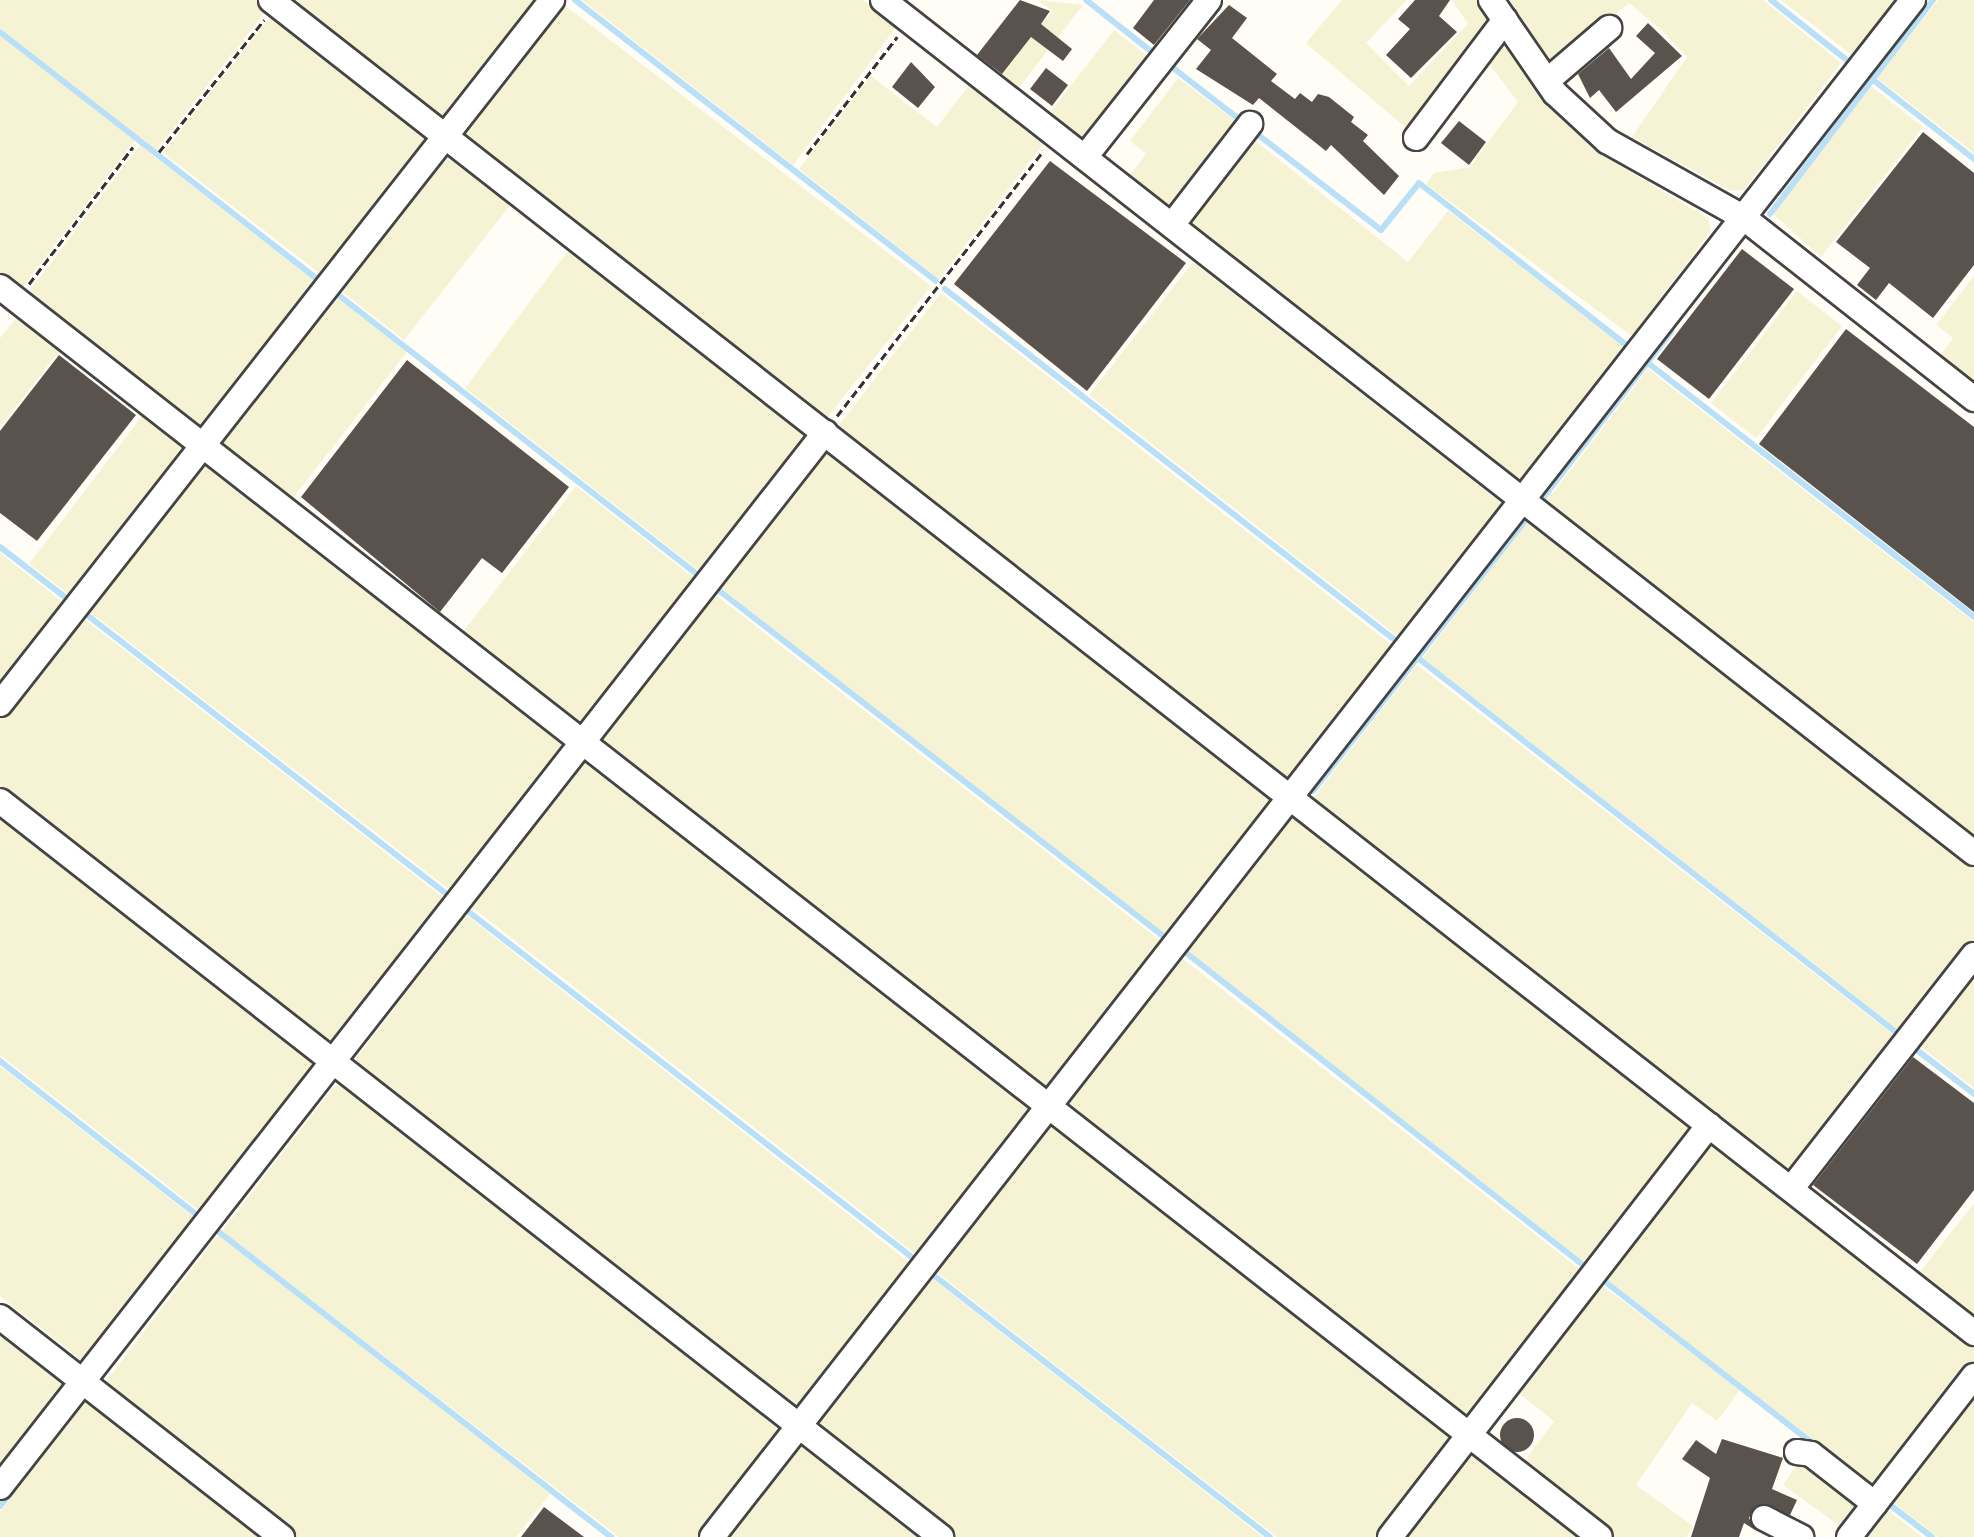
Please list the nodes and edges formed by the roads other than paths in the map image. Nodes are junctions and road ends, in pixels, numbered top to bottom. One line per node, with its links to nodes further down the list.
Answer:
1 (552, 0): 11 (street)
2 (883, 0): 13 (street)
3 (1209, 0): 13 (street)
4 (1491, 0): 7 (street)
5 (1913, 0): 14 (street)
6 (273, 2): 11 (street)
7 (1505, 20): 9 (street); 12 (street)
8 (1609, 28): 9 (street)
9 (1547, 81): 14 (street)
10 (1250, 124): 15 (street)
11 (445, 137): 18 (street); 19 (street)
12 (1416, 138)
13 (1085, 157): 15 (street)
14 (1744, 218): 17 (street); 20 (street)
15 (1172, 225): 20 (street)
16 (9, 293): 19 (street)
17 (1974, 399)
18 (825, 432): 22 (street); 23 (street)
19 (204, 445): 21 (street); 22 (street)
20 (1523, 499): 23 (street); 25 (street)
21 (0, 704)
22 (582, 742): 27 (street); 28 (street)
23 (1290, 797): 28 (street); 29 (street)
24 (0, 801): 27 (street)
25 (1974, 853)
26 (1974, 955): 30 (street)
27 (331, 1062): 34 (street); 35 (street)
28 (1048, 1106): 35 (street); 36 (street)
29 (1709, 1125): 30 (street); 36 (street)
30 (1791, 1189): 32 (street)
31 (0, 1317): 34 (street)
32 (1974, 1333)
33 (1974, 1376): 39 (street)
34 (82, 1381): 38 (street); 41 (street)
35 (799, 1425): 42 (street); 43 (street)
36 (1469, 1435): 44 (street); 45 (street)
37 (1797, 1452): 39 (street)
38 (0, 1487)
39 (1875, 1504): 47 (street)
40 (1764, 1518): 46 (street)
41 (282, 1537)
42 (712, 1537)
43 (941, 1537)
44 (1390, 1537)
45 (1600, 1537)
46 (1801, 1537)
47 (1849, 1537)

